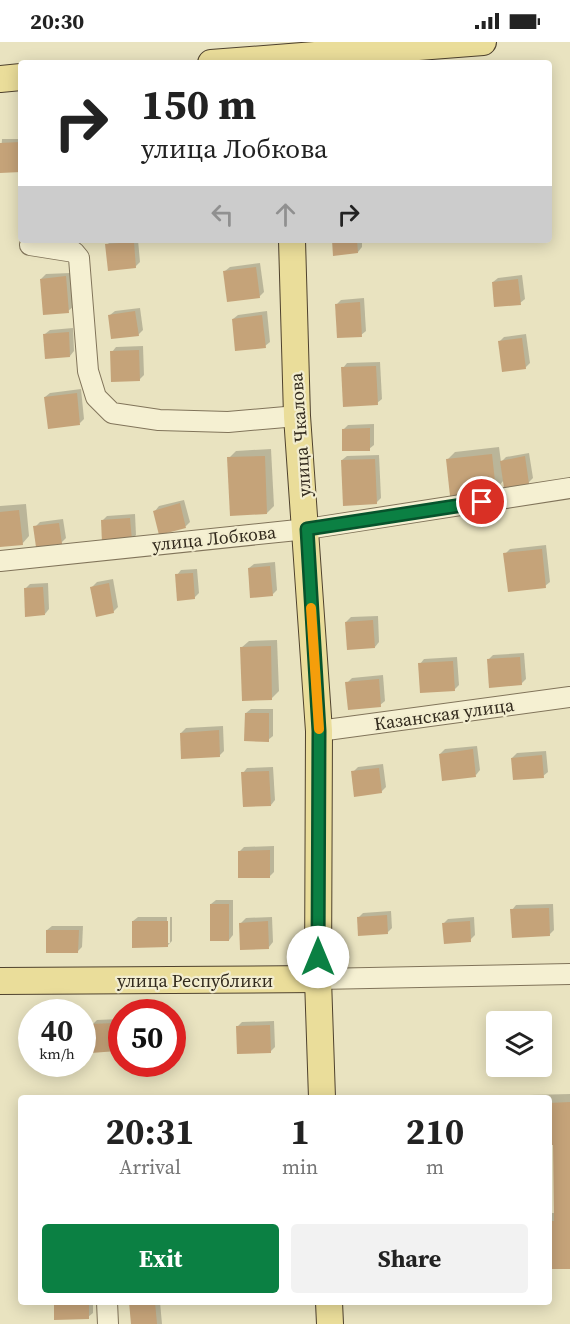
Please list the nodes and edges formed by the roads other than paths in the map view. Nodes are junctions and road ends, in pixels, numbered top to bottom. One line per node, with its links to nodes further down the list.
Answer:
1 (483, 42): 2 (main road)
2 (286, 54): 3 (main road)
3 (236, 60)
4 (18, 77): 5 (main road)
5 (0, 79)
6 (292, 243): 8 (main road, улица Чкалова)
7 (30, 245): 8 (street)
8 (297, 416): 10 (main road, улица Чкалова)
9 (570, 488): 10 (street, улица Лобкова)
10 (307, 529): 11 (street, улица Лобкова); 13 (main road, улица Чкалова)
11 (0, 561)
12 (570, 697): 13 (street, Казанская улица)
13 (319, 731): 15 (main road, улица Чкалова)
14 (570, 974): 15 (street, улица Республики)
15 (318, 979): 16 (main road, улица Республики); 17 (main road, улица Чкалова)
16 (0, 981)
17 (322, 1095)
18 (107, 1305): 20 (street)
19 (329, 1305): 21 (main road)
20 (108, 1324)
21 (330, 1324)

